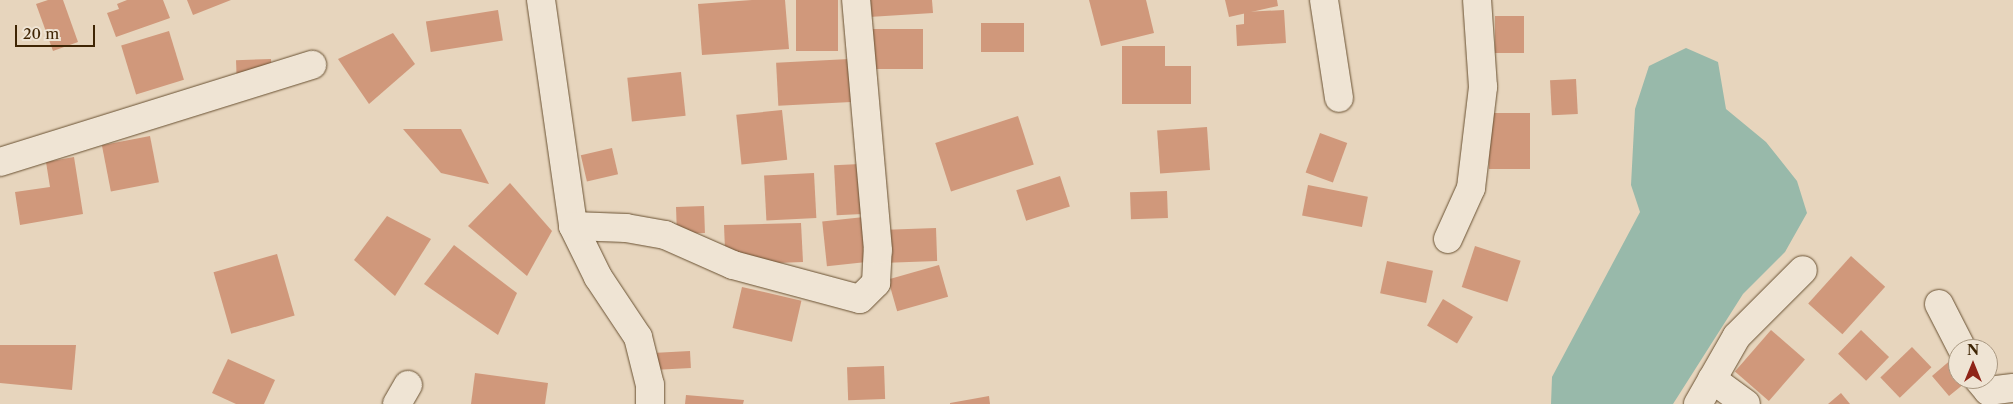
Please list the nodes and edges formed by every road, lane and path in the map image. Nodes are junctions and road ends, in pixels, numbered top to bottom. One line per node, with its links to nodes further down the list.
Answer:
1 (541, 0): 8 (street)
2 (856, 0): 8 (street)
3 (1324, 0): 6 (street)
4 (1477, 0): 9 (street)
5 (312, 65): 7 (street)
6 (1339, 98)
7 (0, 162)
8 (573, 226): 16 (street)
9 (1448, 239)
10 (1803, 270): 13 (street)
11 (1939, 304): 12 (street)
12 (1957, 339)
13 (1712, 379): 17 (street); 18 (street)
14 (2013, 388): 15 (street)
15 (1986, 389)
16 (650, 404)
17 (1698, 404)
18 (1746, 404)

